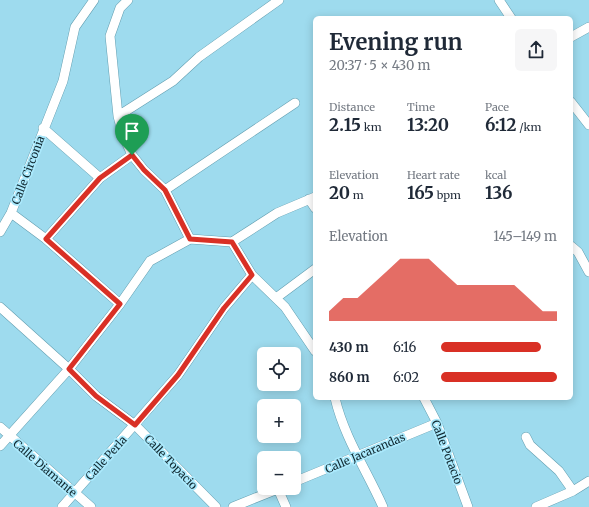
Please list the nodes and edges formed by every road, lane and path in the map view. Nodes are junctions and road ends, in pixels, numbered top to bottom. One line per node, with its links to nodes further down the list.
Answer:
1 (94, 0): 12 (street, Calle Circonia)
2 (128, 0): 10 (street)
3 (280, 0): 10 (street)
4 (499, 0): 5 (street)
5 (510, 16)
6 (589, 27): 7 (street)
7 (573, 36)
8 (295, 103): 15 (street)
9 (573, 104): 11 (street)
10 (118, 116): 13 (street)
11 (589, 124)
12 (44, 128): 14 (street); 17 (street, Calle Circonia)
13 (132, 155): 14 (street); 15 (street)
14 (100, 178): 19 (street)
15 (165, 190): 20 (street)
16 (312, 198): 21 (street)
17 (11, 213): 18 (street, Calle Circonia); 19 (street)
18 (0, 232)
19 (46, 239): 27 (street)
20 (190, 239): 21 (street); 27 (street)
21 (232, 242): 25 (street)
22 (573, 248): 24 (street)
23 (313, 270): 26 (street)
24 (589, 272)
25 (252, 275): 26 (street); 34 (street, Calle Perla)
26 (276, 298): 29 (street)
27 (120, 304): 30 (street)
28 (0, 307): 30 (street, Calle Topacio)
29 (313, 348)
30 (69, 369): 34 (street, Calle Topacio); 36 (street)
31 (335, 400): 39 (street)
32 (425, 400): 33 (street, Calle Potacio)
33 (437, 423): 39 (street, Calle Jacarandas); 52 (street, Calle Potacio)
34 (135, 425): 43 (street, Calle Perla); 48 (street, Calle Topacio)
35 (0, 427): 36 (street, Calle Diamante)
36 (9, 436): 38 (street); 43 (street, Calle Diamante)
37 (526, 437): 42 (street)
38 (0, 446)
39 (357, 456): 40 (street, Calle Jacarandas); 51 (street)
40 (301, 479)
41 (589, 480): 42 (street)
42 (573, 491): 53 (street)
43 (74, 493): 46 (street, Calle Perla); 47 (street, Calle Diamante)
44 (262, 495): 49 (street)
45 (282, 495): 50 (street)
46 (62, 507)
47 (91, 507)
48 (216, 507)
49 (234, 507)
50 (286, 507)
51 (383, 507)
52 (468, 507)
53 (536, 507)

